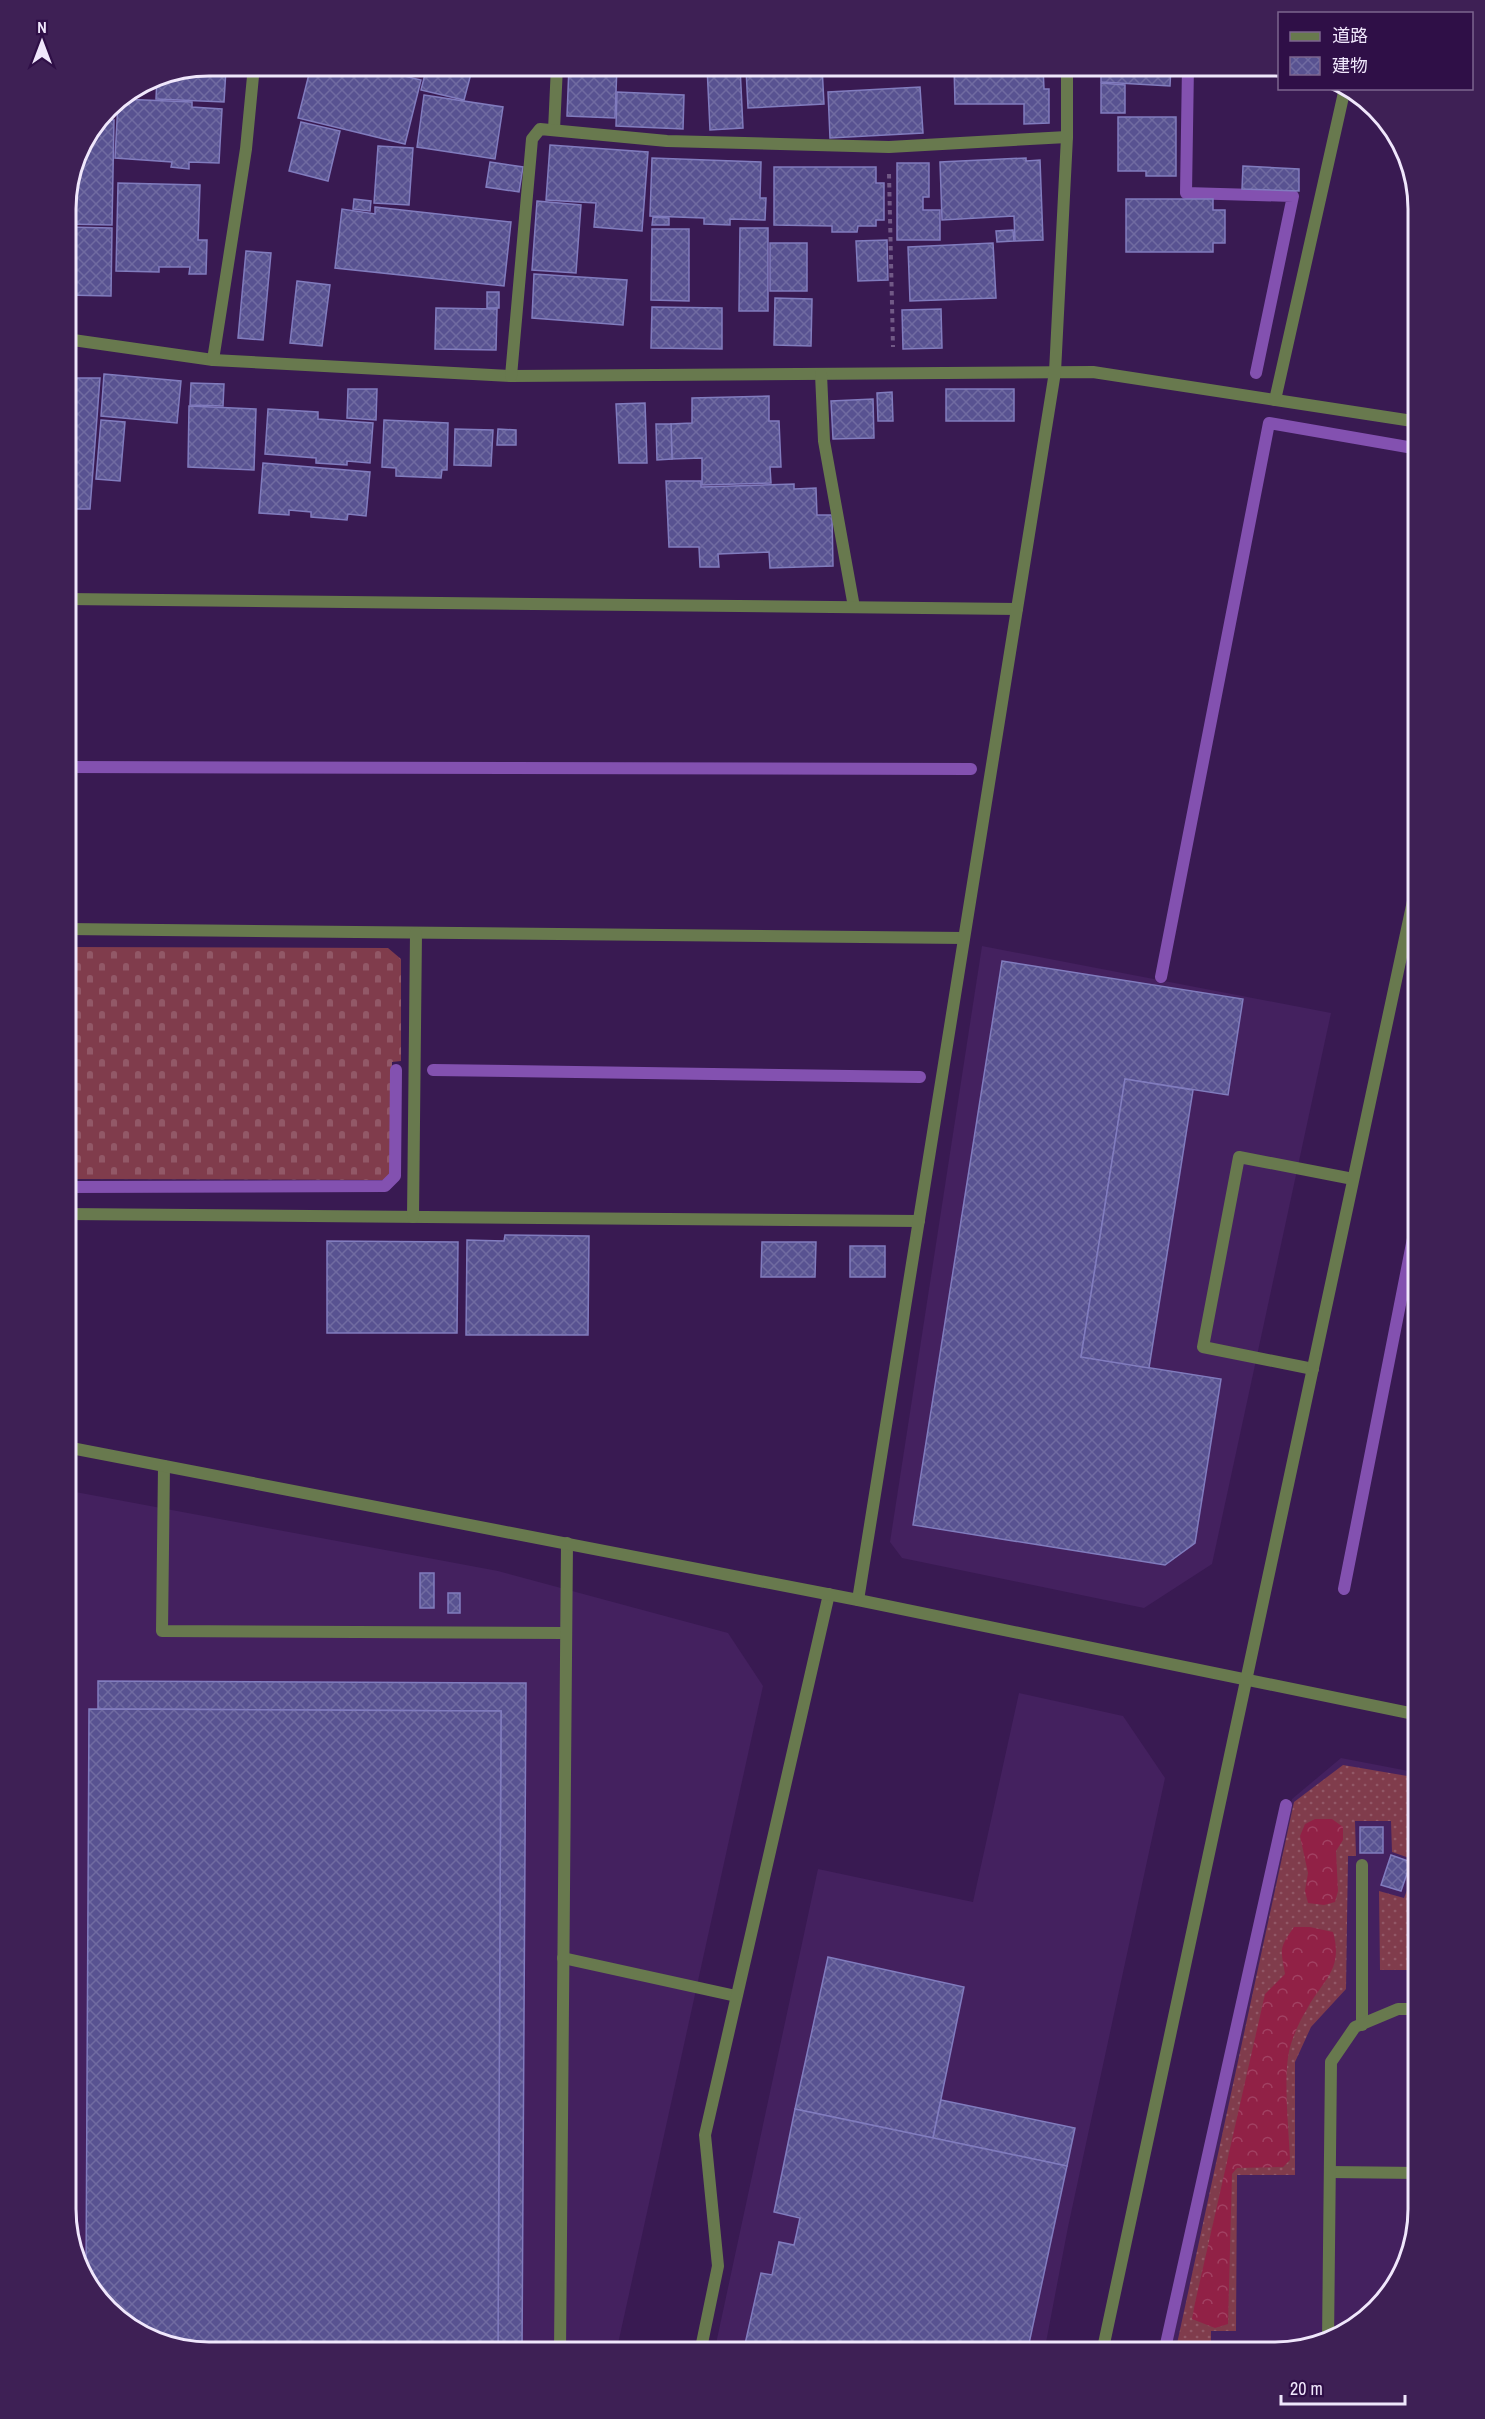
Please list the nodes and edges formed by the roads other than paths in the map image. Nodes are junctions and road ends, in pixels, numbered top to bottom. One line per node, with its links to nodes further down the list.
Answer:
1 (253, 77): 8 (street)
2 (556, 77): 5 (street)
3 (1067, 77): 6 (street)
4 (1343, 96): 12 (street)
5 (554, 130): 6 (street); 11 (street)
6 (1067, 137): 9 (street)
7 (77, 341): 8 (street)
8 (213, 360): 11 (street)
9 (1055, 372): 10 (street); 12 (street); 16 (street)
10 (821, 374): 11 (street); 15 (street)
11 (511, 376)
12 (1275, 400): 13 (street)
13 (1408, 420)
14 (77, 599): 15 (street)
15 (854, 607): 16 (street)
16 (1017, 609): 20 (street)
17 (77, 929): 18 (street)
18 (416, 933): 20 (street); 23 (street)
19 (1408, 934): 21 (street)
20 (964, 938): 24 (street)
21 (1353, 1179): 25 (street); 25 (street)
22 (76, 1214): 23 (street)
23 (413, 1217): 24 (street)
24 (919, 1221): 30 (street)
25 (1313, 1368): 32 (street)
26 (76, 1449): 27 (street)
27 (164, 1466): 28 (street); 31 (street)
28 (567, 1543): 29 (street); 31 (street)
29 (829, 1594): 30 (street); 36 (street)
30 (858, 1600): 32 (street)
31 (564, 1633): 35 (street)
32 (1246, 1681): 33 (street); 44 (street)
33 (1408, 1713)
34 (1362, 1865): 38 (street)
35 (563, 1958): 36 (street); 42 (street)
36 (736, 1996): 43 (street)
37 (1408, 2009): 38 (street)
38 (1362, 2025): 39 (street)
39 (1330, 2172): 40 (street); 41 (street)
40 (1408, 2173)
41 (1328, 2331)
42 (560, 2342)
43 (702, 2342)
44 (1104, 2342)

